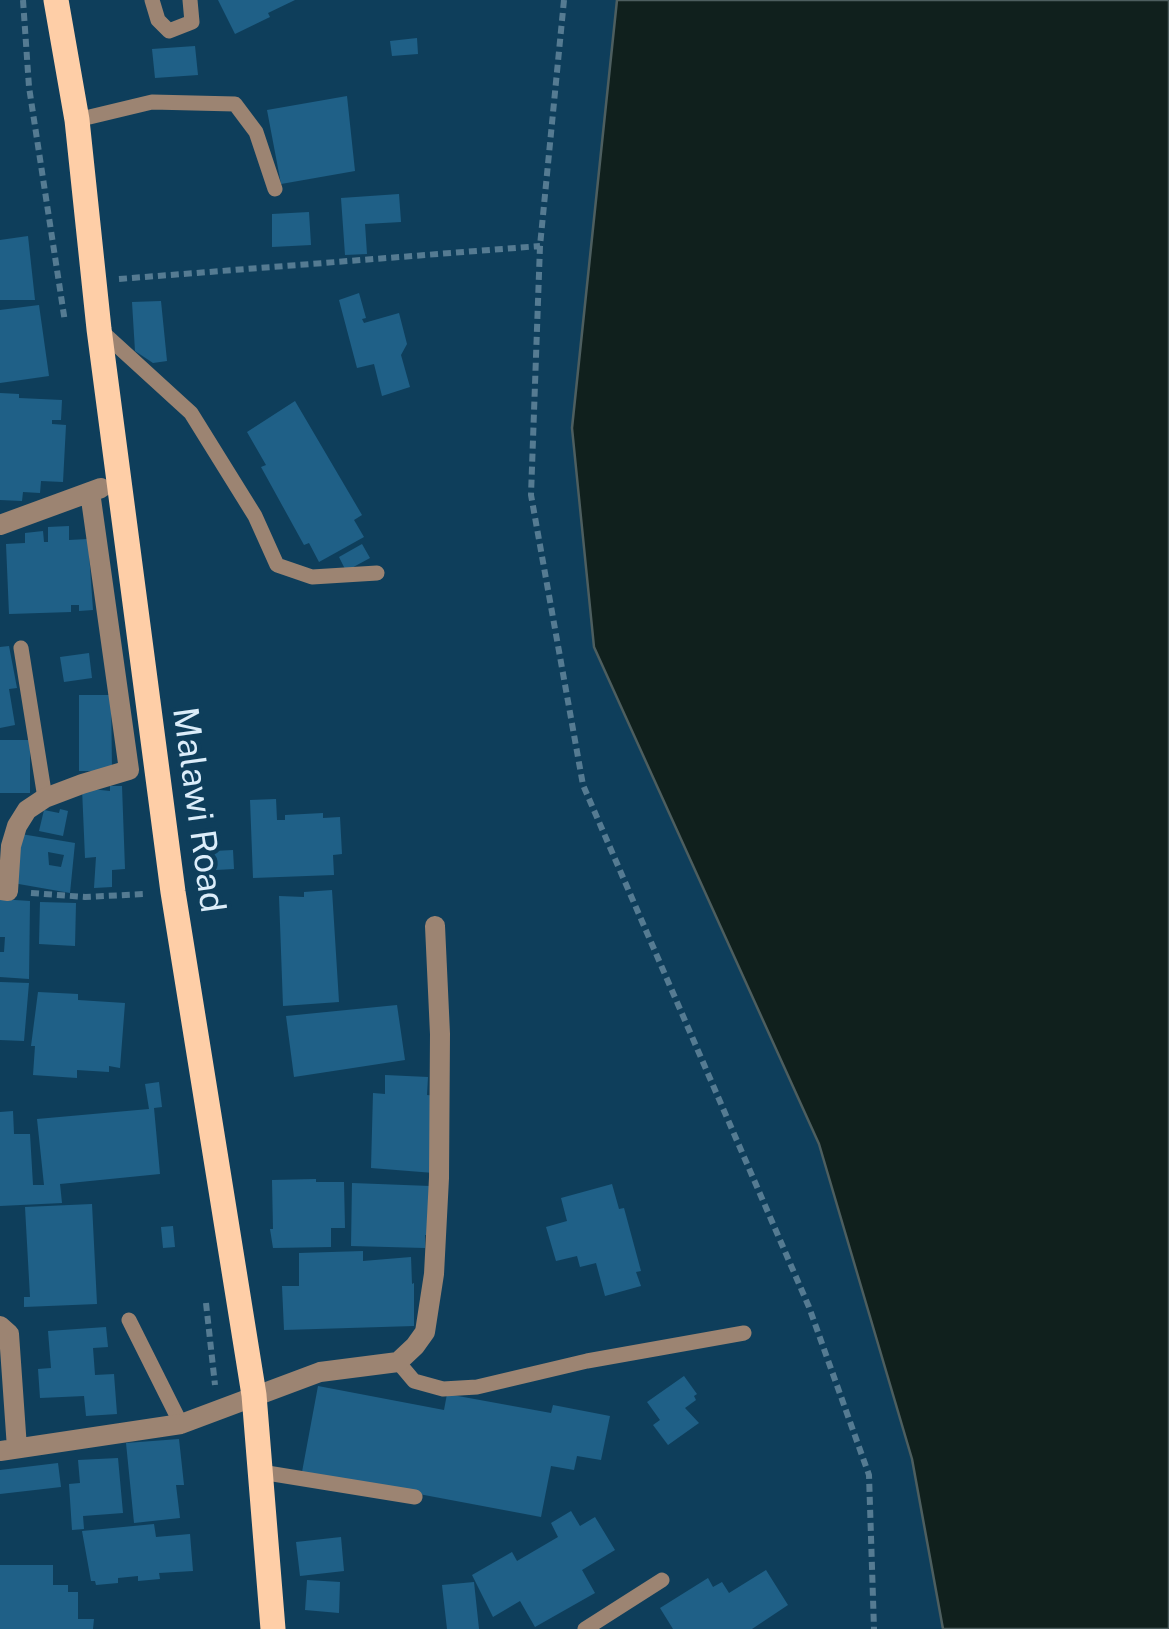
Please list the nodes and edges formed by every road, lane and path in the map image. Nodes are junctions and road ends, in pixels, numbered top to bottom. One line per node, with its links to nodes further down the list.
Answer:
1 (22, 0): 11 (path)
2 (56, 0): 6 (main road, Malawi Road)
3 (152, 0): 4 (lane)
4 (190, 0)
5 (564, 0): 8 (path)
6 (77, 120): 7 (lane); 9 (main road, Malawi Road)
7 (274, 189)
8 (540, 246): 9 (path); 33 (path)
9 (93, 281): 10 (main road, Malawi Road)
10 (99, 329): 12 (main road, Malawi Road); 15 (lane)
11 (67, 337)
12 (121, 481): 13 (street); 25 (main road, Malawi Road)
13 (90, 492): 14 (street); 17 (street)
14 (0, 525)
15 (377, 573)
16 (21, 648): 17 (lane)
17 (45, 798): 18 (street)
18 (4, 891): 19 (path)
19 (144, 894)
20 (435, 926): 24 (street)
21 (130, 1320): 26 (lane)
22 (0, 1326): 27 (street)
23 (744, 1333): 24 (lane)
24 (398, 1362): 25 (street)
25 (254, 1395): 26 (street); 28 (main road, Malawi Road)
26 (181, 1424): 27 (street)
27 (8, 1450)
28 (261, 1472): 29 (lane); 31 (main road, Malawi Road)
29 (415, 1498)
30 (662, 1580): 32 (lane)
31 (273, 1629)
32 (585, 1629)
33 (874, 1629)

